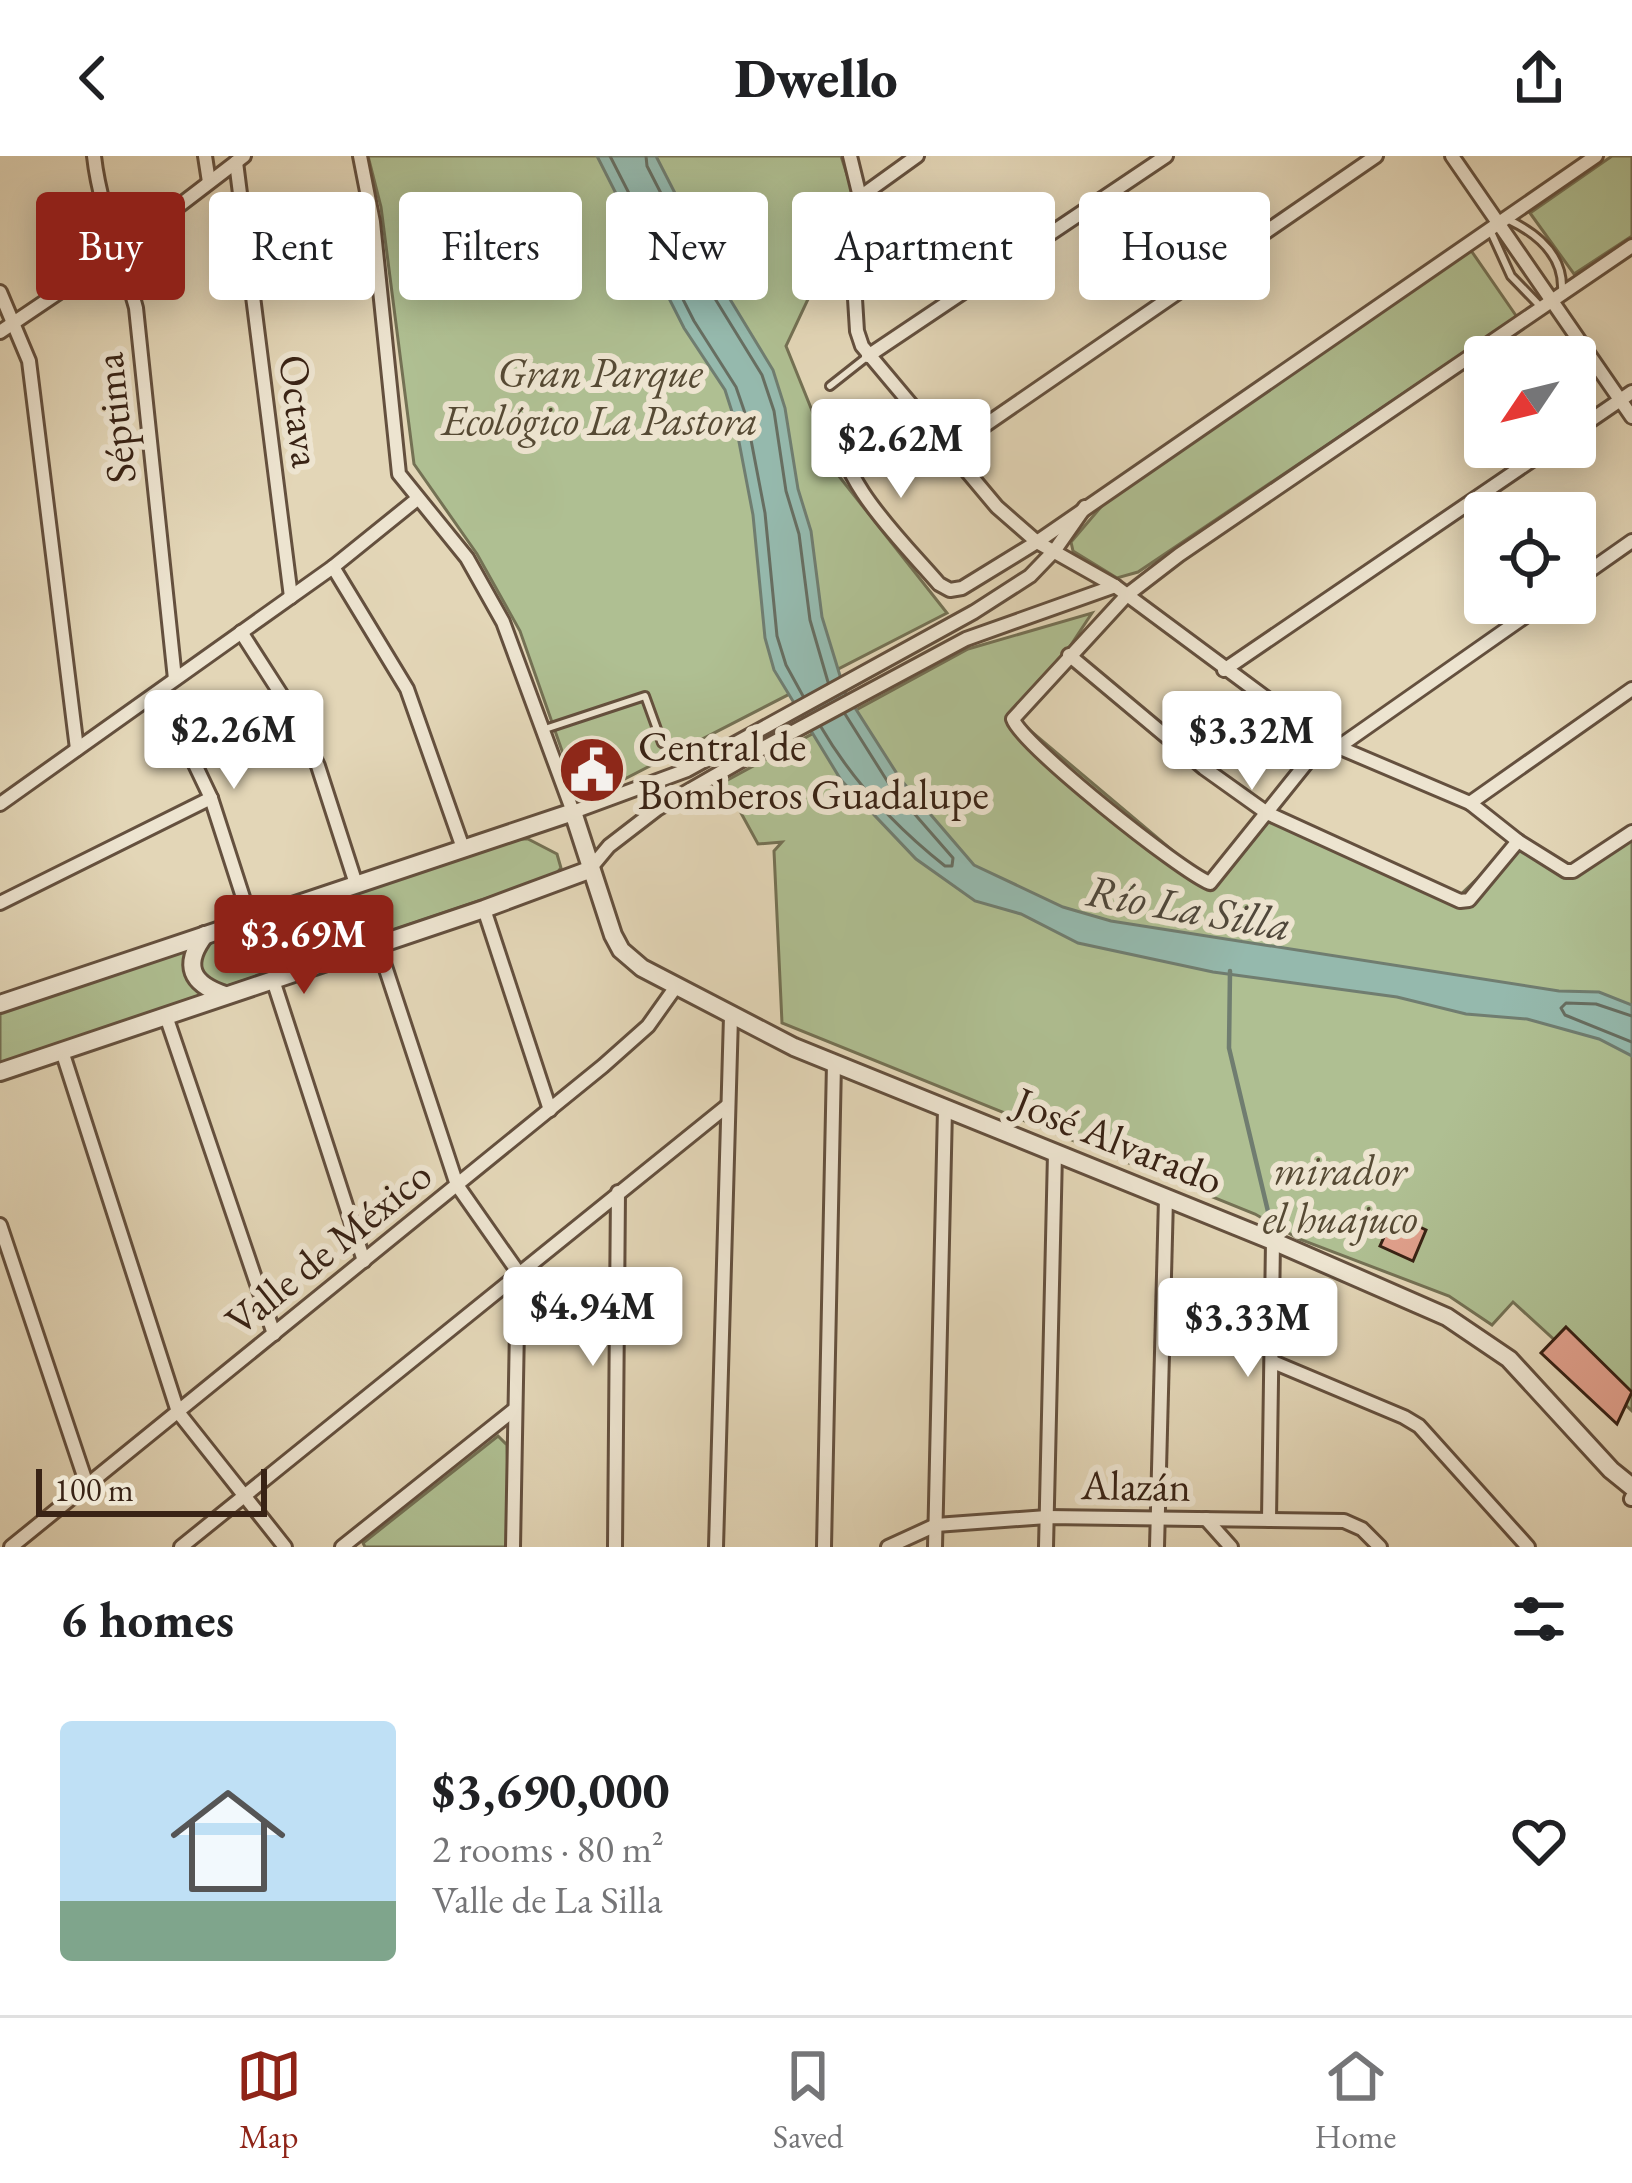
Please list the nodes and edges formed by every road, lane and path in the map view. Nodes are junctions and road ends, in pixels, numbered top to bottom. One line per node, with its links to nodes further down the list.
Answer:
1 (94, 156): 12 (street, Séptima)
2 (205, 156): 11 (street)
3 (360, 156): 33 (street)
4 (850, 156): 13 (street)
5 (917, 156): 14 (street)
6 (1166, 156): 25 (street)
7 (1376, 156): 31 (street)
8 (1452, 156): 16 (street)
9 (1596, 156): 16 (street)
10 (240, 159): 11 (street); 41 (street, Octava)
11 (209, 182): 15 (street)
12 (99, 192)
13 (859, 192)
14 (867, 192)
15 (185, 200)
16 (1498, 224): 22 (street); 22 (lane); 34 (street)
17 (1632, 246): 22 (street)
18 (0, 292): 23 (street)
19 (45, 300): 23 (street)
20 (134, 300): 46 (street, Séptima)
21 (855, 300): 25 (street)
22 (1551, 301): 27 (street); 40 (street)
23 (13, 322): 24 (street); 53 (street)
24 (0, 332)
25 (868, 356): 26 (lane); 31 (street)
26 (830, 386)
27 (1626, 396): 28 (street); 29 (street)
28 (1596, 417)
29 (1632, 417)
30 (840, 419): 36 (street)
31 (949, 450): 36 (street)
32 (1520, 468): 45 (street)
33 (416, 500): 39 (street); 49 (street)
34 (1085, 507): 36 (street); 37 (street)
35 (1632, 541): 38 (street)
36 (1037, 542): 37 (street)
37 (1055, 550): 40 (street); 57 (street)
38 (1596, 566)
39 (333, 567): 41 (street); 61 (street)
40 (1121, 591): 44 (street); 45 (street); 62 (street)
41 (291, 597): 43 (street)
42 (1514, 624): 52 (street)
43 (242, 632): 46 (street); 63 (street)
44 (1069, 655): 58 (street); 58 (street)
45 (1224, 670): 50 (street)
46 (176, 679): 48 (street)
47 (1632, 689): 55 (street)
48 (152, 696): 53 (street); 54 (street)
49 (542, 730): 51 (lane); 57 (street)
50 (1324, 741): 52 (street); 58 (street)
51 (662, 743)
52 (1340, 746): 55 (street)
53 (77, 749): 56 (street)
54 (211, 798): 64 (street); 67 (street)
55 (1470, 803): 60 (street)
56 (0, 804)
57 (573, 812): 61 (street); 62 (street, José Alvarado)
58 (1267, 813): 60 (street)
59 (1632, 832): 60 (street)
60 (1518, 842)
61 (463, 848): 63 (street)
62 (590, 870): 65 (street); 72 (street, José Alvarado)
63 (356, 884): 66 (street)
64 (0, 903)
65 (484, 909): 69 (street); 82 (street)
66 (277, 911): 67 (street); 70 (street)
67 (250, 920): 68 (street)
68 (206, 934): 73 (street); 74 (street)
69 (378, 945): 70 (street); 84 (street)
70 (296, 972): 71 (street)
71 (273, 980): 73 (street); 89 (street)
72 (675, 988): 76 (street, José Alvarado); 82 (street, Valle de México)
73 (227, 996): 75 (street)
74 (0, 1004)
75 (166, 1016): 77 (street); 91 (street)
76 (731, 1016): 78 (street, José Alvarado); 80 (street)
77 (62, 1051): 79 (street); 94 (street)
78 (834, 1064): 81 (street, José Alvarado); 110 (street)
79 (0, 1072)
80 (727, 1106): 85 (street); 109 (street)
81 (945, 1108): 83 (street, José Alvarado); 102 (street)
82 (550, 1109): 84 (street, Valle de México)
83 (1055, 1153): 86 (street, José Alvarado); 98 (street)
84 (457, 1185): 89 (street, Valle de México); 90 (street)
85 (618, 1192): 90 (street); 108 (street)
86 (1166, 1198): 88 (street, José Alvarado); 99 (street)
87 (0, 1225): 95 (street)
88 (1273, 1241): 92 (street); 96 (street, José Alvarado)
89 (364, 1261): 91 (street, Valle de México)
90 (518, 1272): 93 (street); 97 (street)
91 (274, 1334): 94 (street, Valle de México)
92 (1273, 1362): 101 (street); 117 (street)
93 (515, 1409): 106 (street); 107 (street)
94 (178, 1412): 95 (street, Valle de México); 97 (street)
95 (87, 1485): 103 (street, Valle de México)
96 (1630, 1494)
97 (244, 1496): 104 (street); 105 (street)
98 (1047, 1517): 99 (street, Alazán); 102 (street, Alazán); 113 (street)
99 (1158, 1518): 100 (street, Alazán); 114 (street)
100 (1206, 1519): 101 (street, Alazán); 115 (street)
101 (1269, 1520): 116 (street, Alazán)
102 (936, 1525): 111 (street, Alazán); 112 (street)
103 (11, 1547)
104 (181, 1547)
105 (286, 1547)
106 (342, 1547)
107 (513, 1547)
108 (615, 1547)
109 (716, 1547)
110 (824, 1547)
111 (888, 1547)
112 (935, 1547)
113 (1046, 1547)
114 (1157, 1547)
115 (1231, 1547)
116 (1380, 1547)
117 (1528, 1547)

